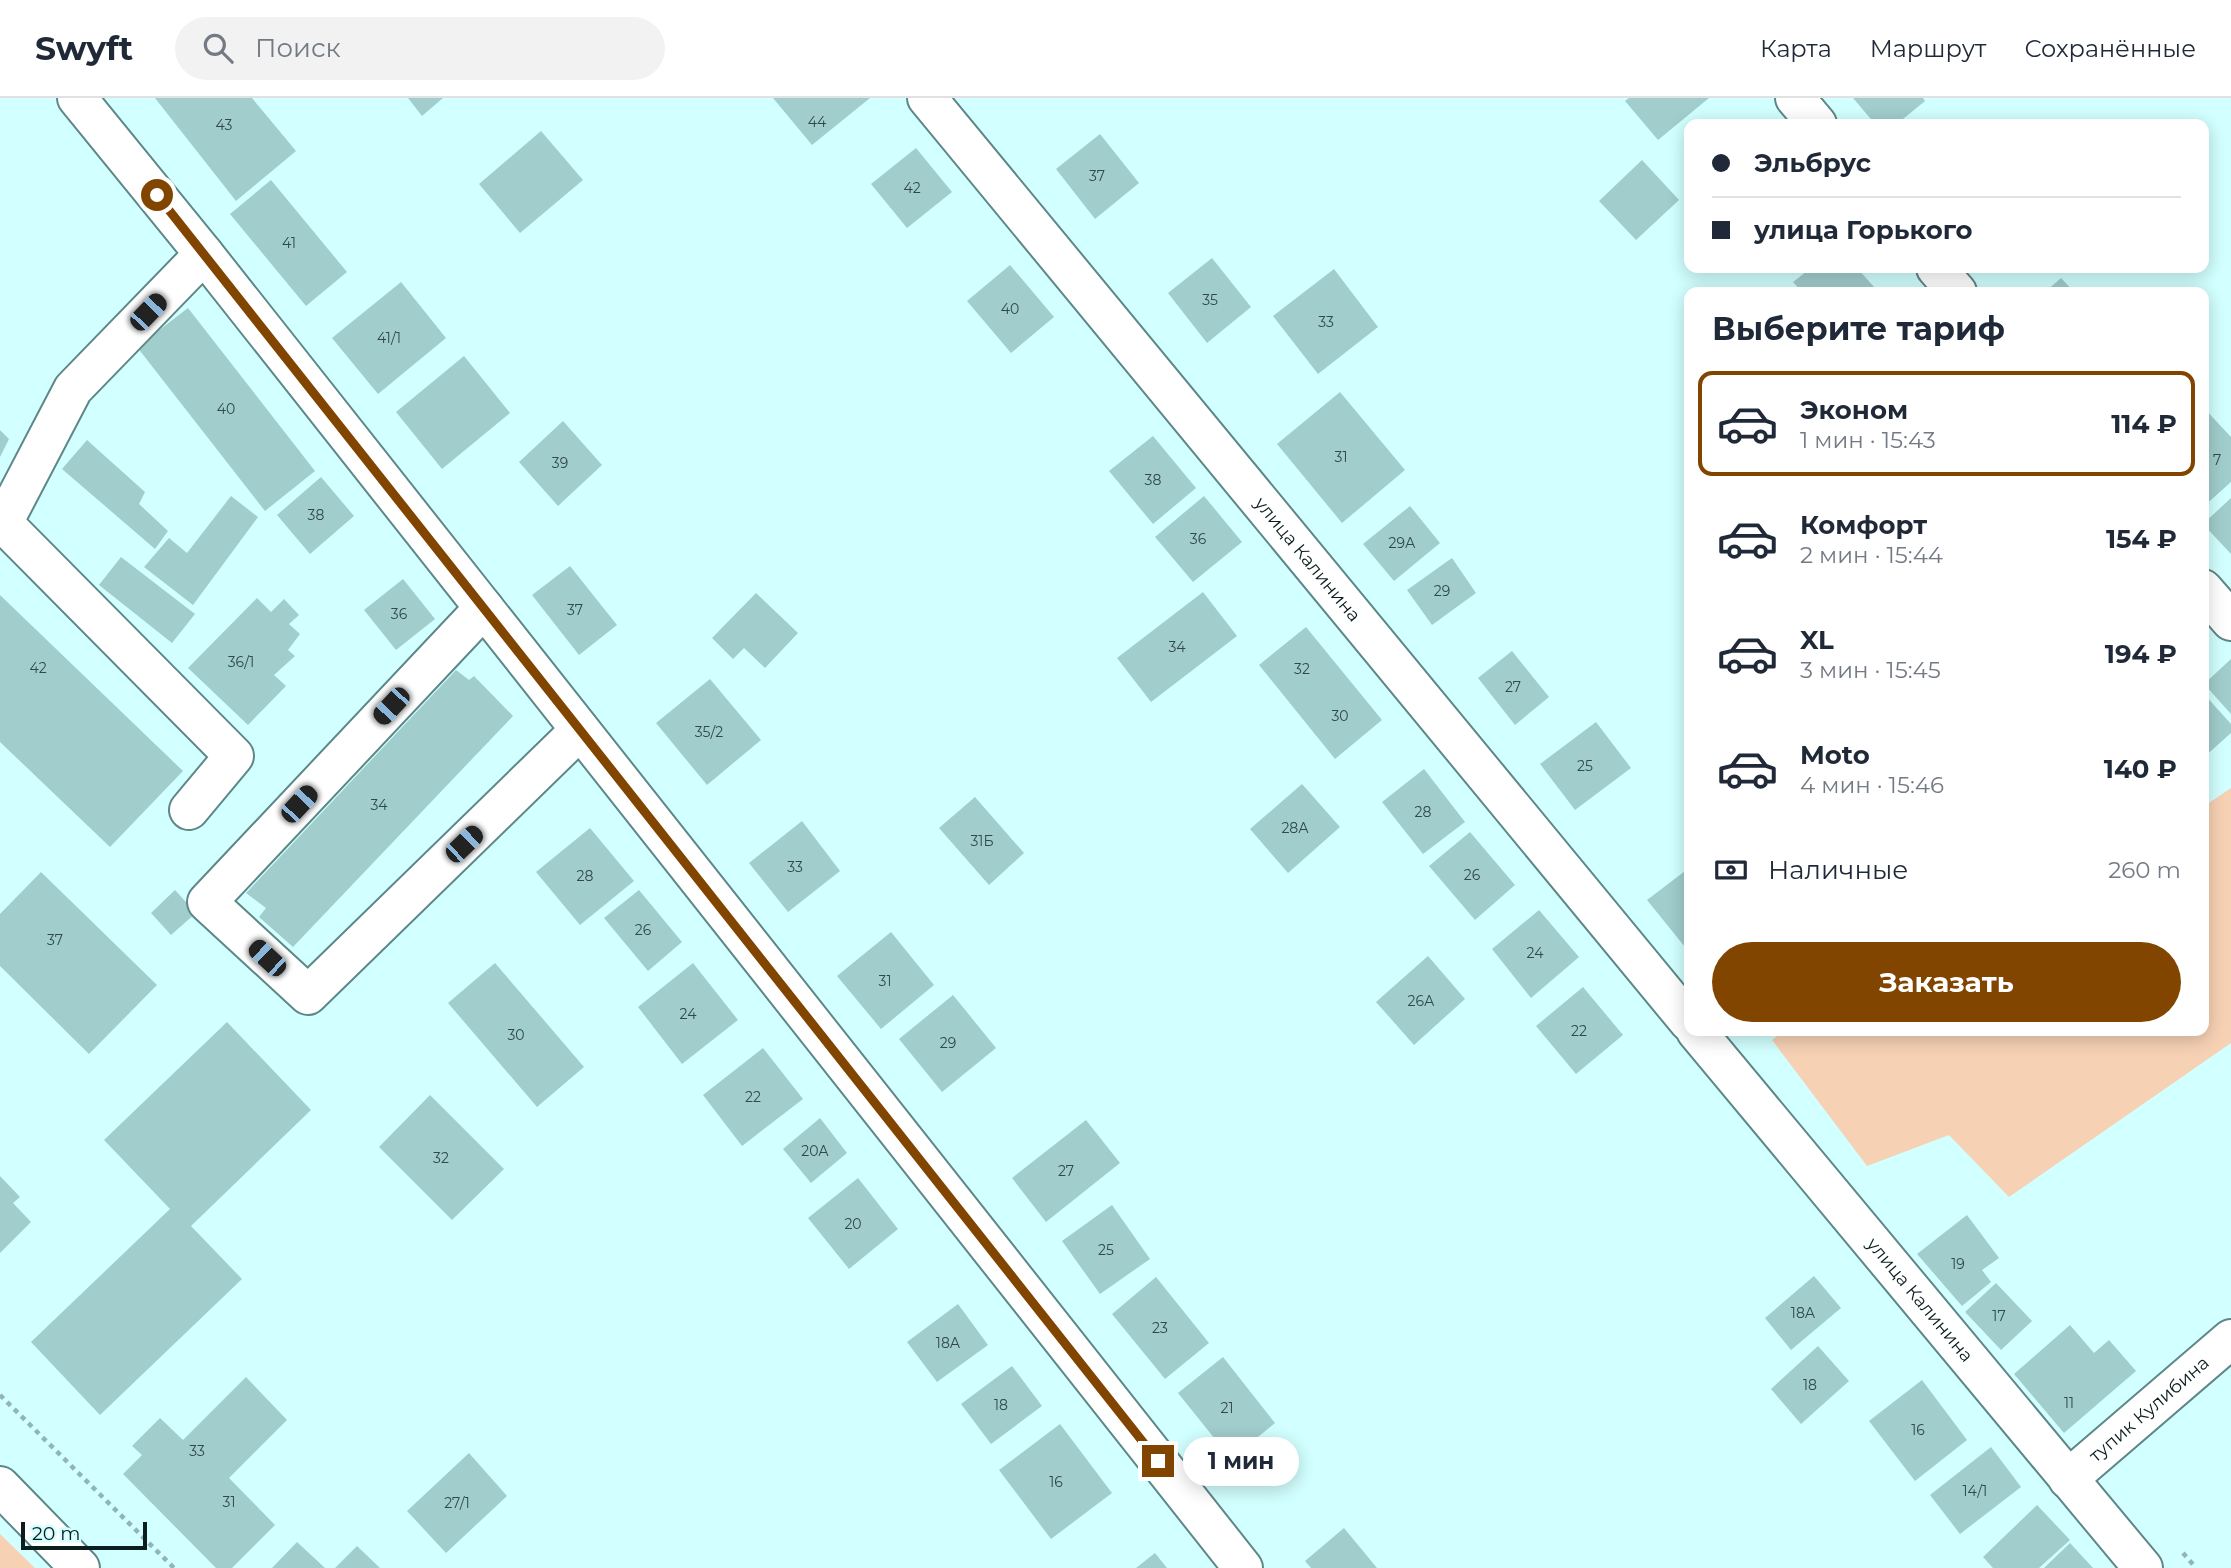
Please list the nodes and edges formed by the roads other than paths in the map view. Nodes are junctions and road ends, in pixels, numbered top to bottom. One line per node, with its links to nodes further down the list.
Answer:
1 (77, 98): 5 (street)
2 (927, 98): 13 (street, улица Калинина)
3 (1796, 98): 4 (street)
4 (1813, 119)
5 (204, 254): 9 (street); 12 (street)
6 (1940, 273): 7 (street)
7 (1953, 287)
8 (2209, 596): 10 (street)
9 (484, 608): 11 (street); 11 (street)
10 (2231, 621)
11 (580, 730): 19 (street)
12 (190, 810)
13 (1684, 1013)
14 (1703, 1036): 16 (street, улица Калинина)
15 (2231, 1339): 16 (street, тупик Кулибина)
16 (2068, 1479): 20 (street, улица Калинина)
17 (0, 1486): 18 (street)
18 (80, 1568)
19 (1243, 1568)
20 (2143, 1568)

